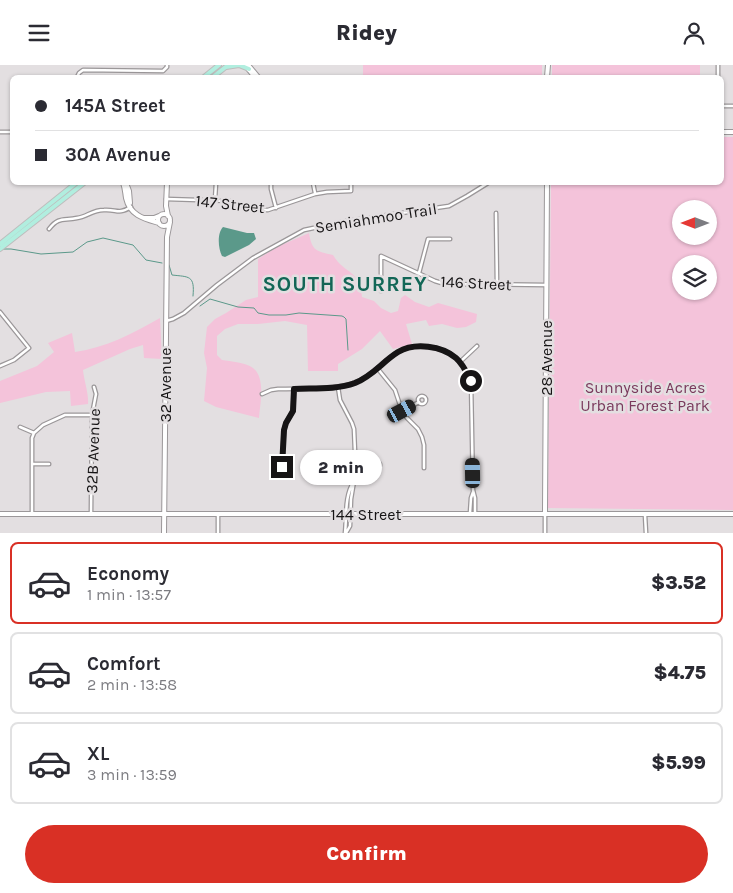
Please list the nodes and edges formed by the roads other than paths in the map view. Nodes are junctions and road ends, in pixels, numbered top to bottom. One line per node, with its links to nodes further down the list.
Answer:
1 (167, 65): 5 (street)
2 (219, 65): 6 (main road)
3 (227, 66): 4 (main road); 7 (main road)
4 (247, 66)
5 (78, 75)
6 (206, 75)
7 (216, 75)
8 (74, 185): 33 (main road)
9 (81, 185): 33 (main road)
10 (125, 185): 21 (street)
11 (167, 185): 19 (street)
12 (216, 185): 20 (street)
13 (271, 185): 23 (street)
14 (313, 185): 18 (street)
15 (351, 185): 18 (street, 147 Street)
16 (485, 185): 40 (street, Semiahmoo Trail)
17 (547, 185): 37 (street, 28 Avenue)
18 (315, 194): 23 (street, 147 Street)
19 (166, 199): 20 (street, 147 Street); 22 (street)
20 (215, 200): 23 (street, 147 Street)
21 (130, 206): 27 (street); 30 (street)
22 (166, 206): 25 (street); 26 (street)
23 (276, 208)
24 (496, 213): 36 (street)
25 (161, 215): 26 (street); 27 (street); 29 (street)
26 (168, 216): 28 (street)
27 (142, 218): 29 (street)
28 (170, 222): 29 (street); 31 (street, 32 Avenue)
29 (160, 224): 31 (street, 32 Avenue)
30 (49, 229)
31 (167, 237): 40 (street, 32 Avenue)
32 (450, 239): 35 (street)
33 (2, 245): 34 (main road)
34 (0, 249)
35 (419, 273): 36 (street, 146 Street); 38 (street, 146 Street)
36 (497, 285): 37 (street, 146 Street)
37 (546, 285): 65 (street, 28 Avenue)
38 (381, 291)
39 (0, 312): 43 (street)
40 (165, 321): 70 (street, 32 Avenue)
41 (477, 346): 42 (street)
42 (460, 362): 44 (street); 64 (street)
43 (0, 366)
44 (378, 369): 46 (street); 50 (street)
45 (94, 387): 51 (street, 32B Avenue)
46 (338, 387): 47 (street); 57 (street)
47 (294, 389): 48 (street); 59 (street)
48 (262, 394)
49 (419, 402): 50 (street)
50 (402, 411): 60 (street)
51 (92, 415): 53 (street); 69 (street, 32B Avenue)
52 (20, 427): 53 (street)
53 (34, 433): 55 (street)
54 (330, 458): 57 (street)
55 (32, 464): 56 (street); 68 (street)
56 (49, 464)
57 (355, 464): 58 (street); 61 (street)
58 (372, 464)
59 (282, 467)
60 (424, 468)
61 (354, 481): 62 (street); 63 (street)
62 (347, 497): 63 (street); 72 (street)
63 (351, 497): 72 (street)
64 (473, 513): 65 (street, 144 Street); 72 (street, 144 Street)
65 (545, 513): 66 (street, 144 Street); 77 (street, 28 Avenue)
66 (645, 513): 73 (street, 144 Street); 78 (street)
67 (0, 514): 68 (street, 144 Street)
68 (32, 514): 69 (street, 144 Street)
69 (91, 514): 70 (street, 144 Street)
70 (164, 514): 71 (street, 144 Street); 74 (street, 32 Avenue)
71 (218, 514): 72 (street, 144 Street); 75 (street)
72 (348, 514): 76 (street)
73 (733, 514)
74 (164, 533)
75 (218, 533)
76 (346, 533)
77 (545, 533)
78 (646, 533)

